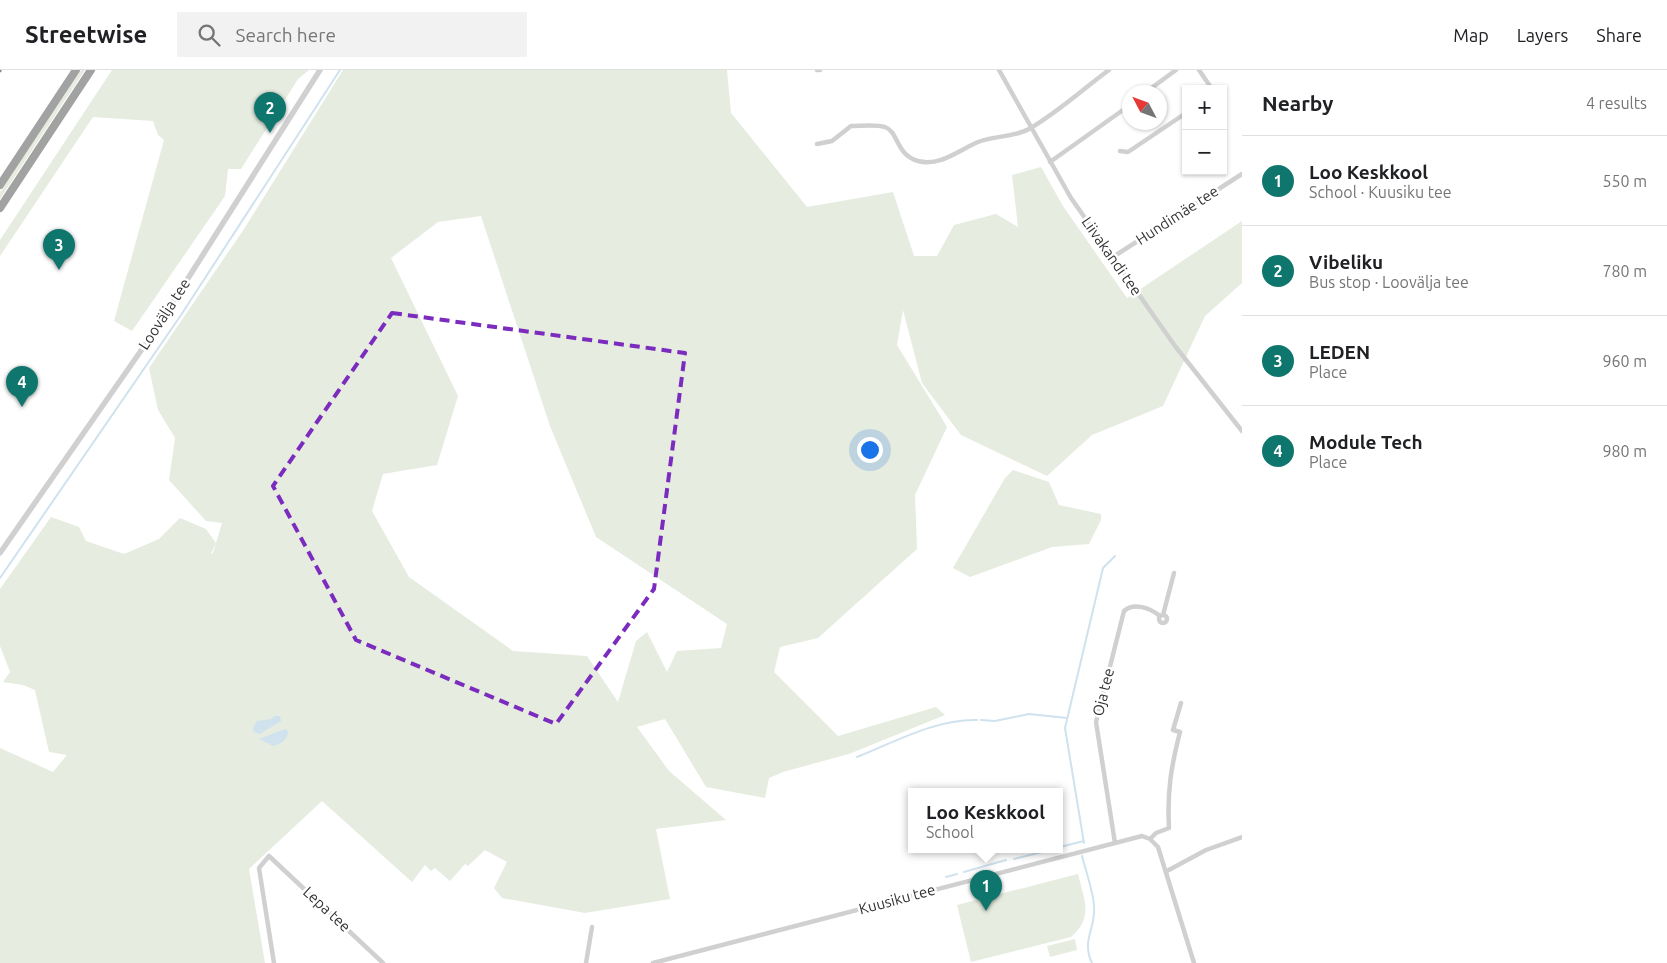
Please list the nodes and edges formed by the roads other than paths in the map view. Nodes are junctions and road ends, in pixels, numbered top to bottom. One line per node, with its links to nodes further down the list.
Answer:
1 (76, 70): 17 (highway)
2 (92, 70): 18 (highway)
3 (320, 70): 21 (street, Loovälja tee)
4 (999, 70): 12 (street, Liivakandi tee)
5 (1109, 70): 12 (street)
6 (1176, 70): 8 (street)
7 (1199, 70): 9 (street)
8 (1156, 85)
9 (1209, 85)
10 (1122, 111): 15 (street)
11 (1182, 115): 14 (street)
12 (1030, 128): 13 (street); 15 (street, Liivakandi tee)
13 (817, 144)
14 (1120, 151)
15 (1050, 162): 19 (street, Liivakandi tee)
16 (1242, 174): 19 (street, Hundimäe tee)
17 (0, 185)
18 (0, 208)
19 (1113, 257): 20 (street, Liivakandi tee)
20 (1242, 432)
21 (0, 553)
22 (1174, 573): 26 (street, Oja tee)
23 (1181, 703): 25 (street)
24 (1242, 837): 27 (street)
25 (1150, 839): 26 (street, Kuusiku tee); 27 (street)
26 (1115, 843): 32 (street, Kuusiku tee)
27 (1168, 871): 33 (street)
28 (592, 927): 31 (street)
29 (274, 963): 30 (street, Lepa tee)
30 (383, 963)
31 (586, 963)
32 (653, 963)
33 (1194, 963)

